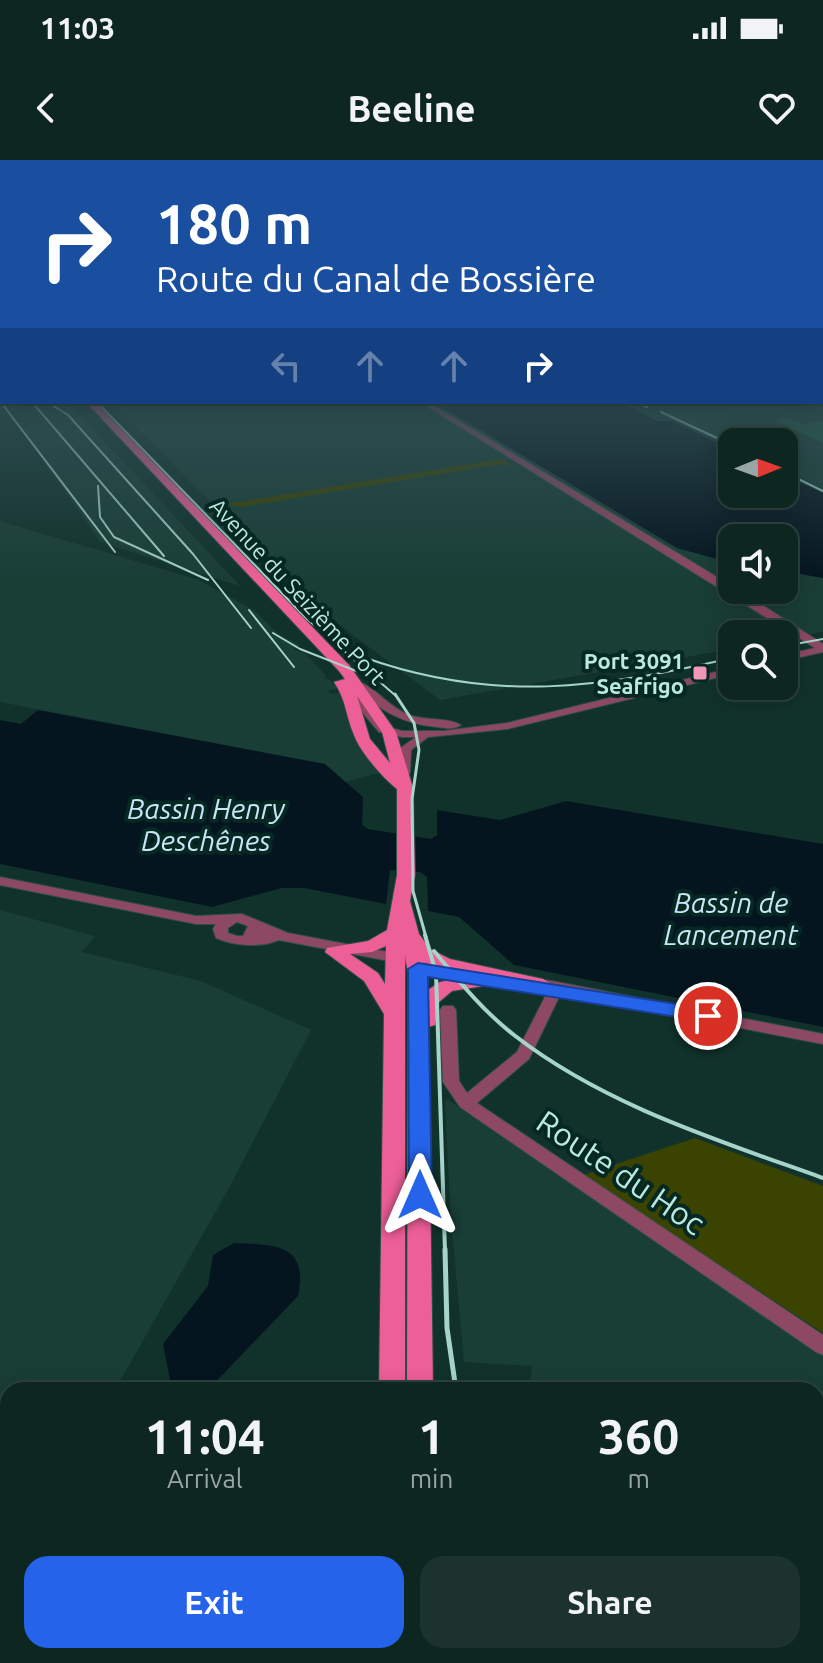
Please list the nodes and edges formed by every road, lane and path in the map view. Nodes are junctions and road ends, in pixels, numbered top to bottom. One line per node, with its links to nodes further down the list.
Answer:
1 (117, 442): 14 (main road, Avenue du Seizième Port)
2 (128, 442): 12 (main road, Avenue du Seizième Port)
3 (489, 442): 4 (street)
4 (718, 581)
5 (755, 604): 6 (street)
6 (782, 620)
7 (798, 629): 9 (street)
8 (798, 630): 10 (street)
9 (823, 639)
10 (823, 649): 11 (street)
11 (798, 655)
12 (344, 668): 16 (street); 17 (main road, Avenue du Seizième Port)
13 (718, 674): 15 (street)
14 (345, 686): 17 (street); 19 (main road, Avenue du Seizième Port)
15 (585, 706): 16 (street); 18 (street)
16 (454, 725): 17 (street)
17 (389, 732): 18 (street); 19 (street); 20 (main road, Avenue du Seizième Port)
18 (443, 734): 20 (street)
19 (384, 762): 20 (main road, Avenue du Seizième Port)
20 (404, 795): 27 (main road)
21 (0, 881): 22 (street)
22 (196, 920): 23 (street); 25 (street)
23 (231, 920): 24 (street); 25 (street)
24 (252, 932): 25 (street); 26 (street)
25 (220, 933)
26 (340, 951): 27 (street); 27 (main road); 31 (main road)
27 (405, 960): 28 (street); 29 (street); 29 (main road); 31 (main road); 36 (main road)
28 (482, 981): 29 (street); 37 (main road)
29 (552, 988): 32 (street); 33 (street)
30 (448, 1010): 33 (street)
31 (394, 1018): 35 (main road)
32 (823, 1039)
33 (466, 1103): 34 (street, Route du Hoc)
34 (823, 1346)
35 (392, 1382)
36 (420, 1382)
37 (421, 1382)

